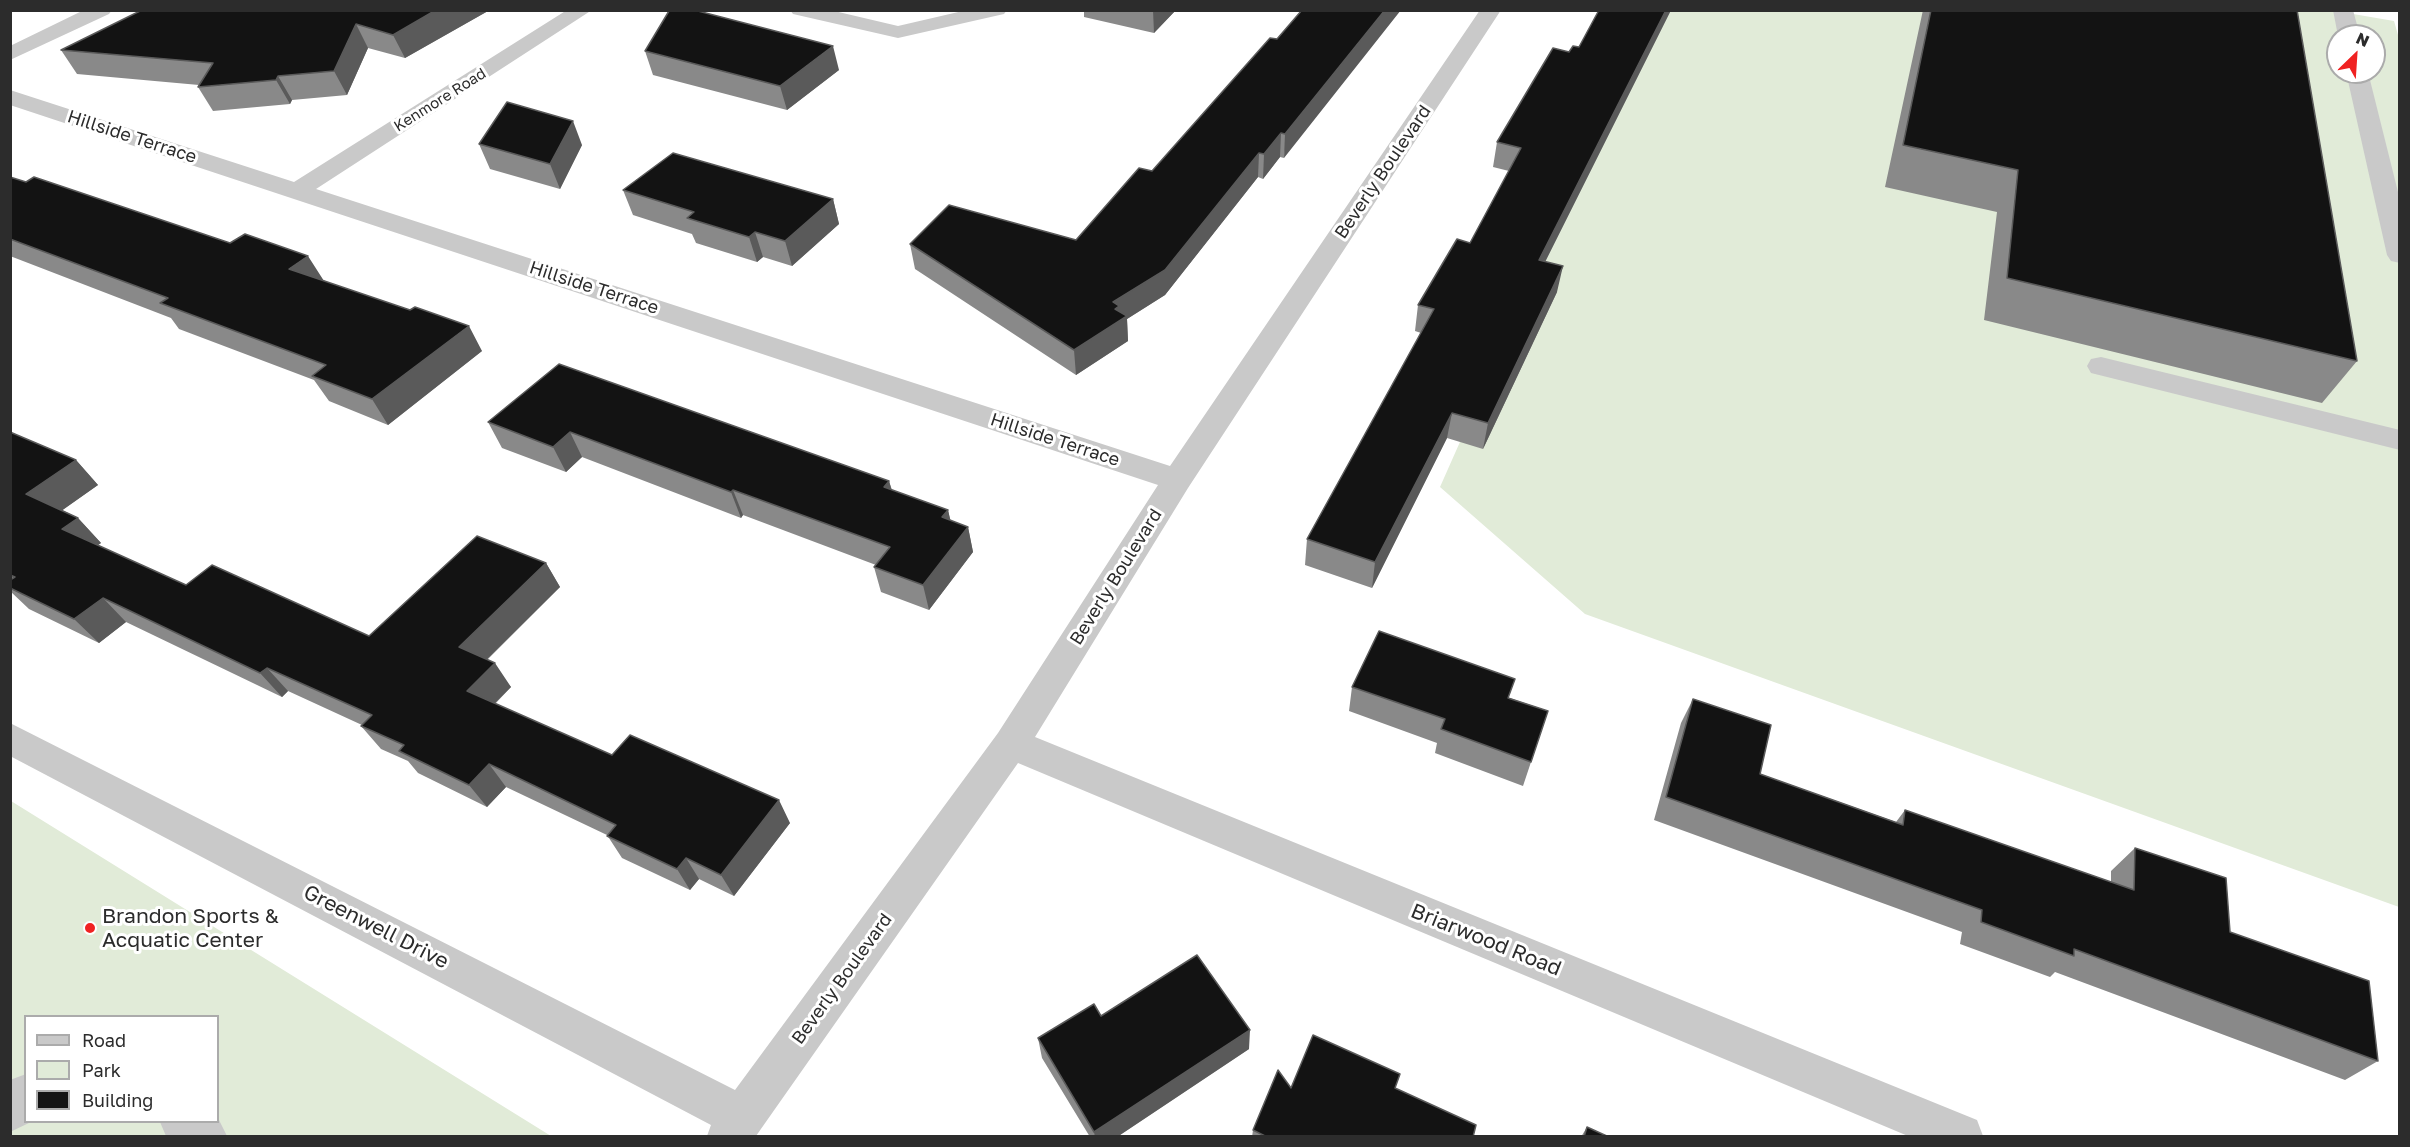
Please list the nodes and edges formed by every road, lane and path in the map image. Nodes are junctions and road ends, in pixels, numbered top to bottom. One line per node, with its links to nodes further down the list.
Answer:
1 (102, 10): 6 (street)
2 (582, 10): 9 (street, Kenmore Road)
3 (800, 10): 4 (street)
4 (997, 10)
5 (1491, 10): 13 (street, Beverly Boulevard)
6 (10, 54)
7 (2360, 84): 10 (street)
8 (10, 97): 9 (street, Hillside Terrace)
9 (298, 190): 13 (street, Hillside Terrace)
10 (2400, 255)
11 (2101, 366): 12 (street)
12 (2400, 440)
13 (1177, 480): 15 (street, Beverly Boulevard)
14 (10, 738): 18 (street, Greenwell Drive)
15 (1011, 744): 18 (street, Beverly Boulevard); 19 (street, Briarwood Road)
16 (24, 1098): 17 (street)
17 (10, 1110)
18 (735, 1127)
19 (1961, 1137)

